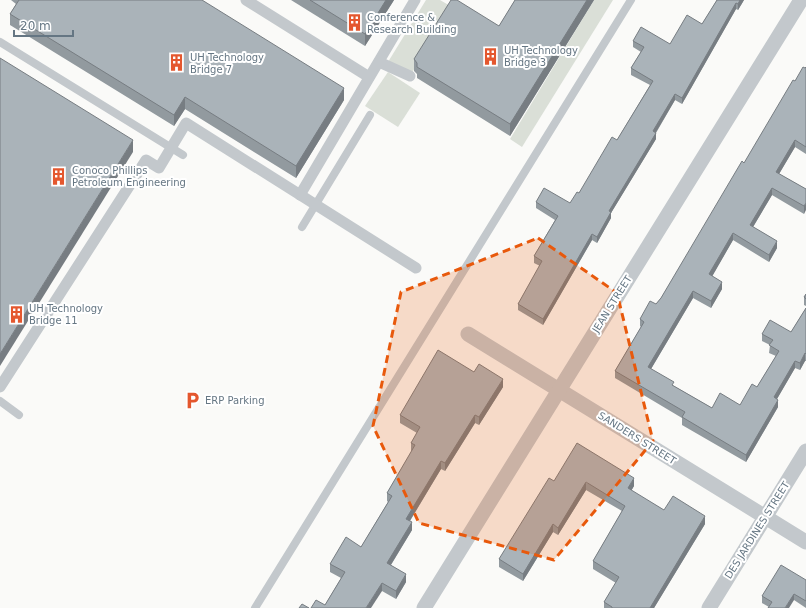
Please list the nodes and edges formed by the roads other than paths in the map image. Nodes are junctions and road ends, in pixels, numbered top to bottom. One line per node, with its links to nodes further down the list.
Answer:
1 (246, 0): 8 (street)
2 (415, 0): 6 (street)
3 (631, 0): 24 (lane)
4 (801, 0): 18 (street, JEAN STREET)
5 (0, 42): 10 (lane)
6 (379, 62): 7 (street); 8 (street)
7 (410, 76)
8 (369, 77): 12 (street)
9 (370, 115): 13 (lane)
10 (171, 148): 11 (lane); 12 (street); 17 (street)
11 (183, 156)
12 (300, 195): 13 (street)
13 (316, 205): 14 (lane); 15 (street)
14 (302, 227)
15 (416, 268)
16 (468, 334): 18 (street, SANDERS STREET)
17 (0, 387)
18 (559, 390): 22 (street, SANDERS STREET); 25 (street, JEAN STREET)
19 (0, 402): 20 (lane)
20 (19, 415)
21 (806, 452): 22 (street, DES JARDINES STREET)
22 (765, 517): 23 (street, SANDERS STREET); 26 (street, DES JARDINES STREET)
23 (806, 542)
24 (255, 608)
25 (424, 608)
26 (709, 608)

